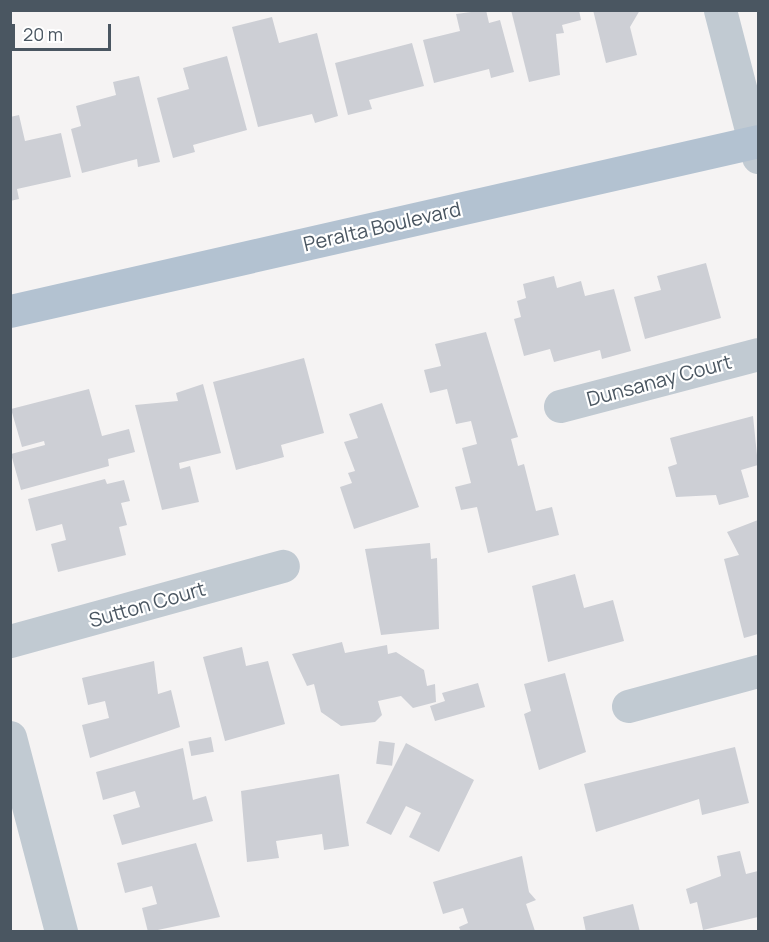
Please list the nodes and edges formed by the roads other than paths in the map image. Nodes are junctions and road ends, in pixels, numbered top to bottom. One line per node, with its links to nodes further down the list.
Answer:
1 (720, 10): 2 (street)
2 (758, 145): 3 (main road, Peralta Boulevard)
3 (10, 311)
4 (759, 354): 5 (street, Dunsanay Court)
5 (560, 406)
6 (283, 566): 7 (street, Sutton Court)
7 (10, 641)
8 (759, 671): 9 (street)
9 (628, 706)
10 (10, 737): 11 (street)
11 (61, 932)

